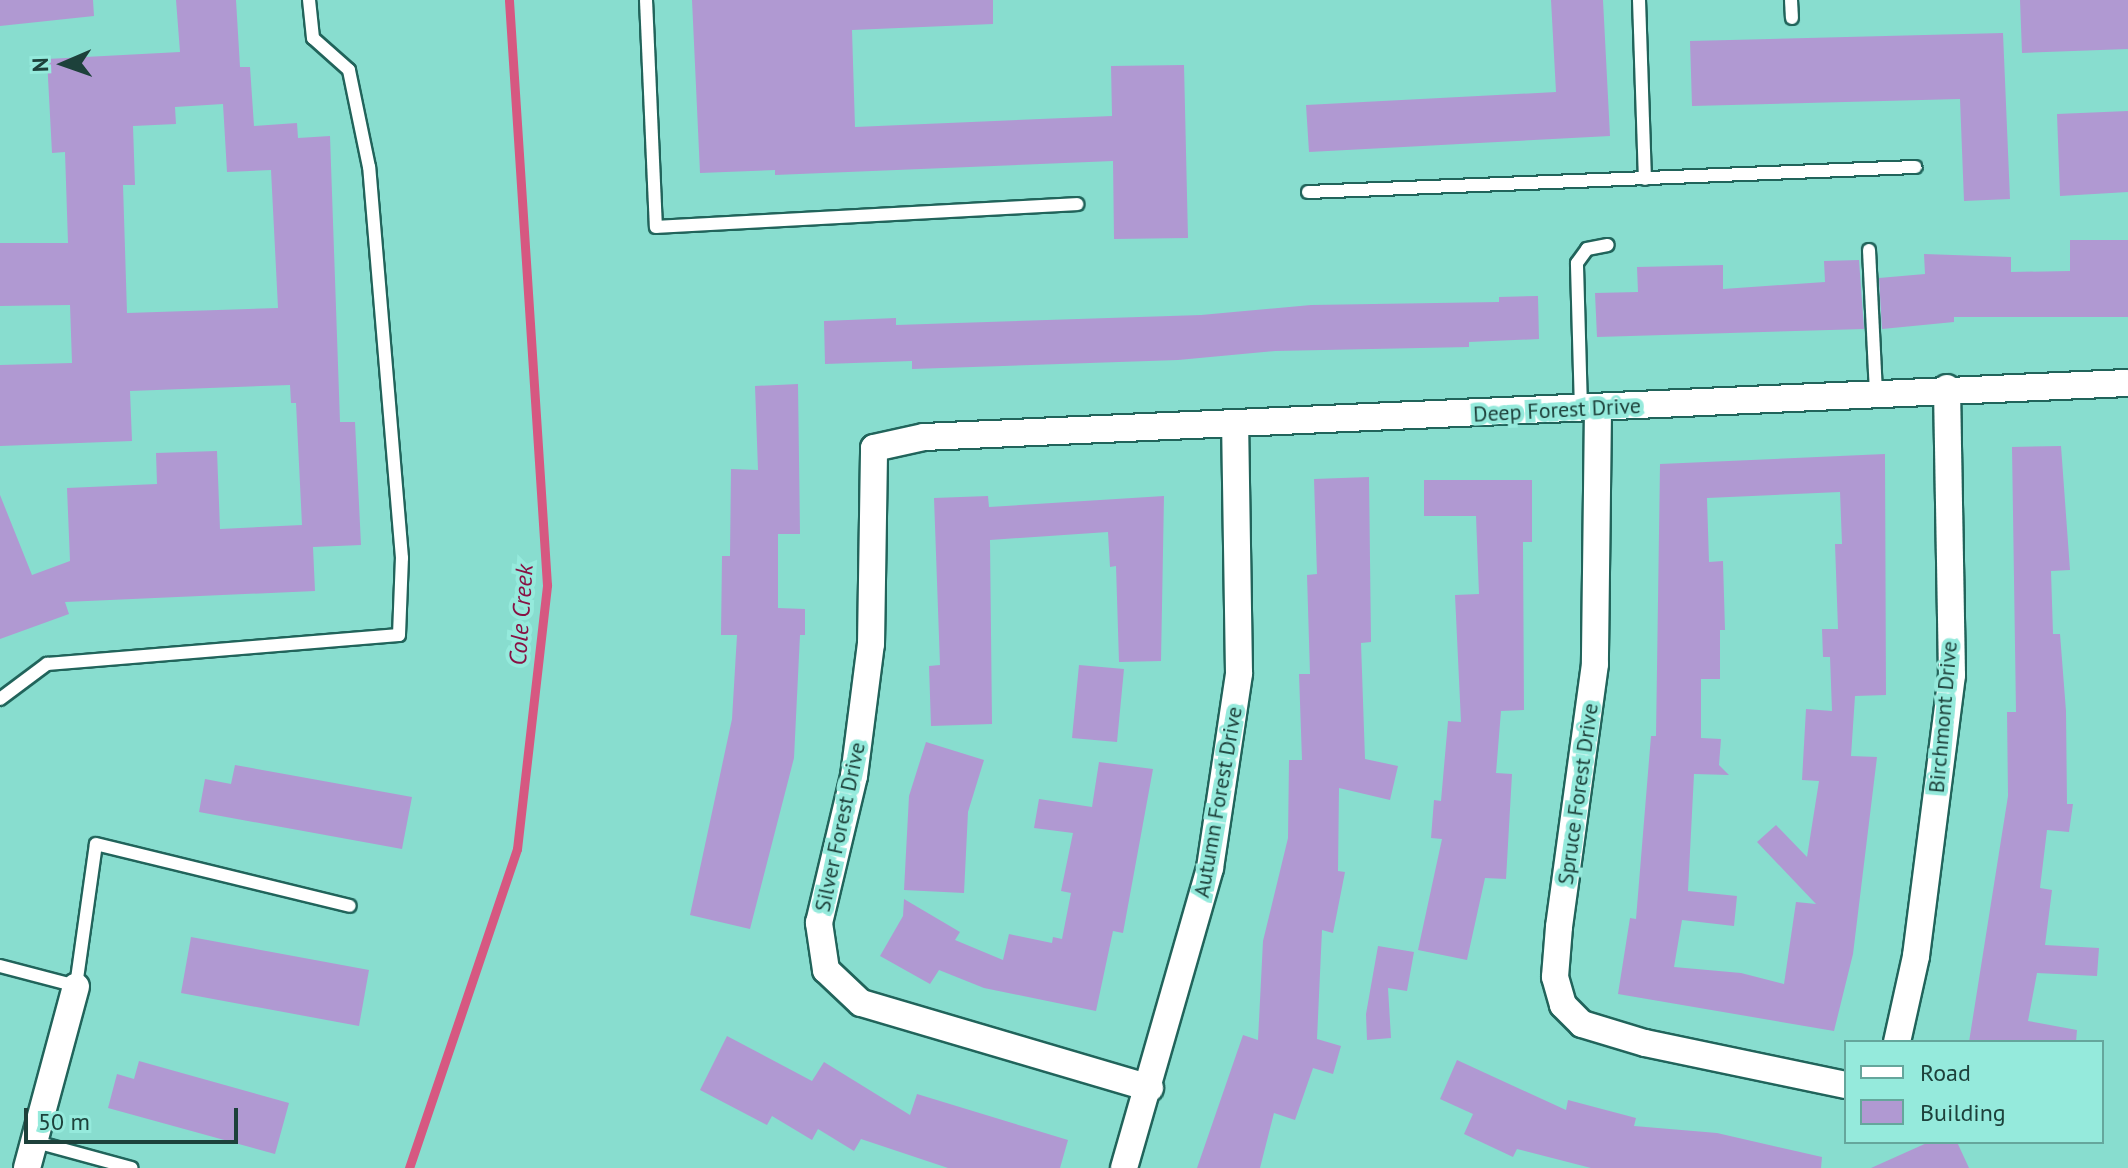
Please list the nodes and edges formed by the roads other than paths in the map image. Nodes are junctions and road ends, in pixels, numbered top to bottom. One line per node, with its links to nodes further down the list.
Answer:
1 (309, 0): 18 (lane)
2 (646, 0): 9 (lane)
3 (1639, 0): 7 (lane)
4 (1791, 0): 5 (lane)
5 (1792, 18)
6 (1915, 167): 7 (lane)
7 (1645, 179): 8 (lane)
8 (1308, 192)
9 (1077, 204)
10 (1608, 245): 15 (lane)
11 (1869, 250): 14 (lane)
12 (2128, 383): 13 (street, Deep Forest Drive)
13 (1947, 388): 14 (street, Deep Forest Drive); 22 (street, Birchmont Drive)
14 (1876, 392): 15 (street, Deep Forest Drive)
15 (1590, 409): 16 (street, Deep Forest Drive); 23 (street, Spruce Forest Drive)
16 (1235, 425): 17 (street, Deep Forest Drive); 24 (street, Autumn Forest Drive)
17 (986, 434): 24 (street, Silver Forest Drive)
18 (0, 699)
19 (350, 906): 21 (lane)
20 (0, 966): 21 (lane)
21 (76, 986): 25 (street)
22 (1897, 1040)
23 (1844, 1085)
24 (1150, 1088): 28 (street, Autumn Forest Drive)
25 (36, 1142): 26 (street); 27 (lane)
26 (27, 1168)
27 (132, 1168)
28 (1124, 1168)

